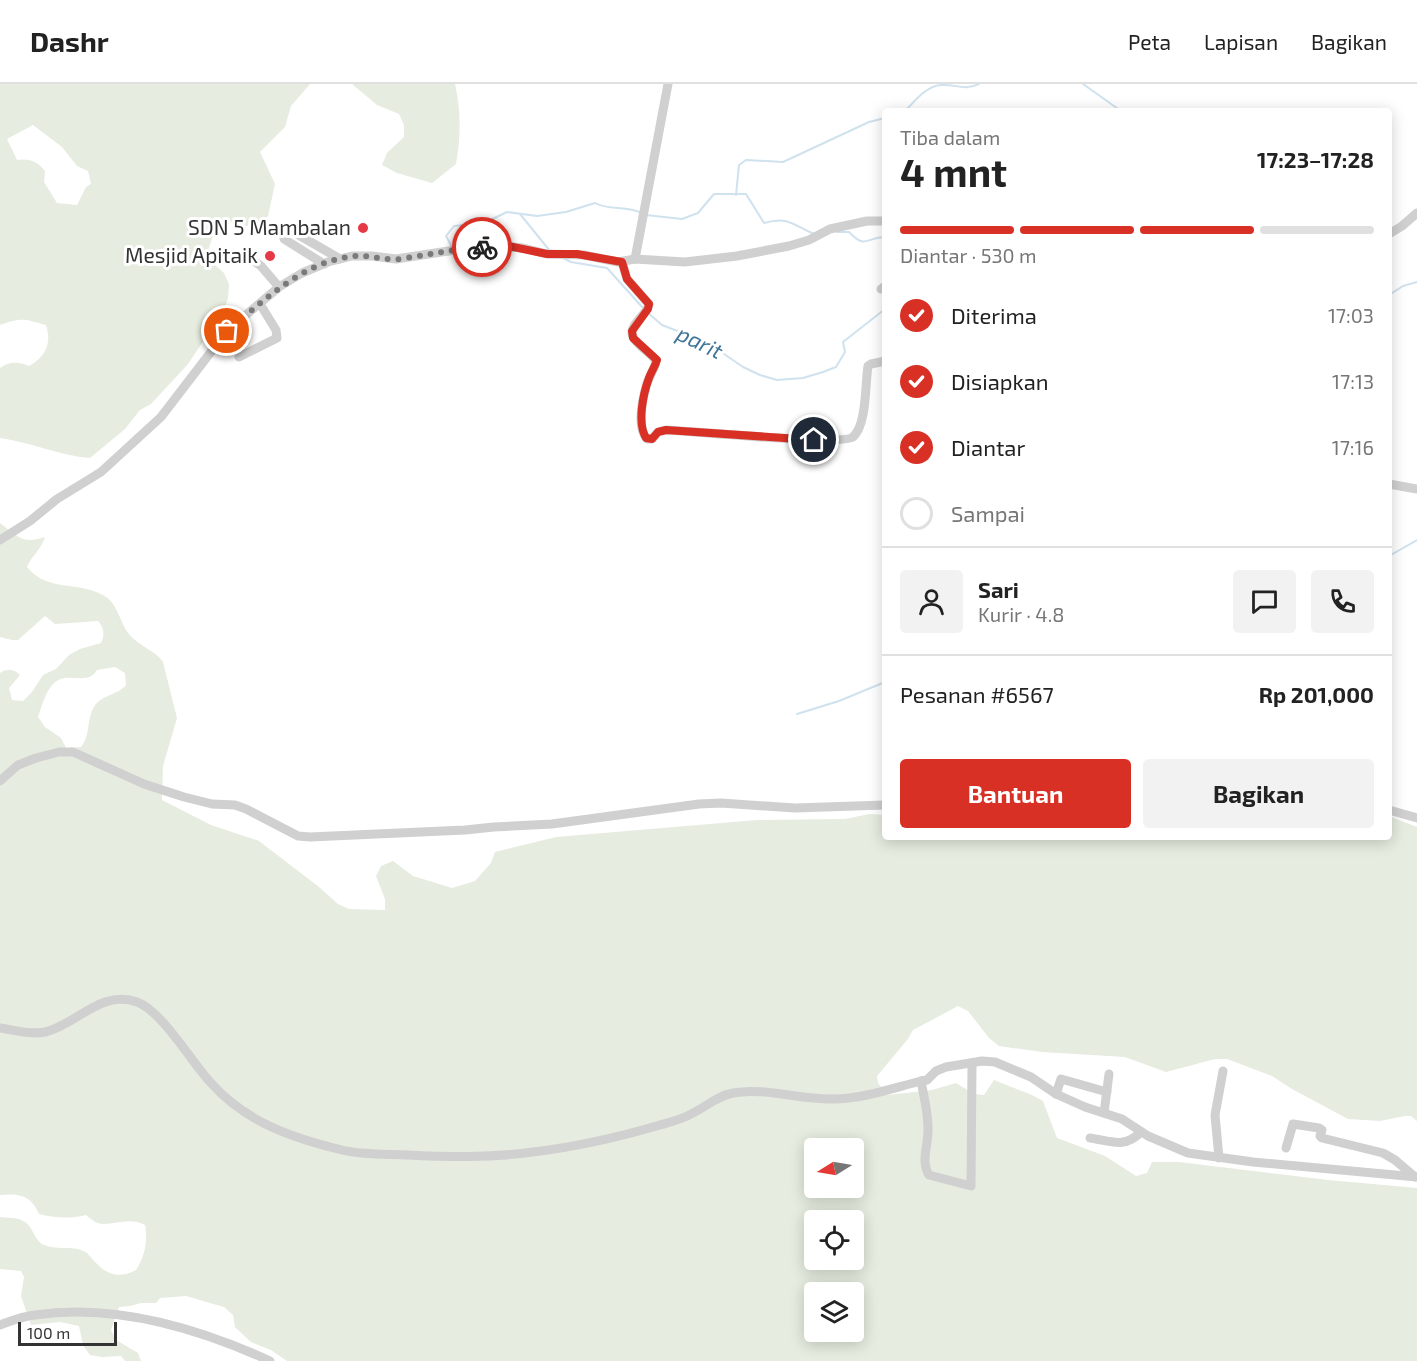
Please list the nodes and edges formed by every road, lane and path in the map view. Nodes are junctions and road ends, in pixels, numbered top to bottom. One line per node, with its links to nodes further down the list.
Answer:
1 (668, 84): 8 (street)
2 (1417, 213): 5 (street)
3 (882, 221): 8 (street)
4 (282, 228): 9 (street)
5 (1392, 232)
6 (297, 234): 9 (street)
7 (251, 259): 11 (street)
8 (635, 259): 10 (street)
9 (331, 261): 10 (street); 11 (street)
10 (622, 262): 14 (street)
11 (279, 287): 12 (street)
12 (260, 304): 13 (street); 17 (street)
13 (239, 357)
14 (882, 362)
15 (1392, 485): 16 (street)
16 (1417, 489)
17 (0, 540)
18 (0, 781): 19 (street)
19 (882, 805)
20 (1392, 811): 21 (street)
21 (1417, 818)
22 (0, 1028): 26 (street)
23 (972, 1063): 26 (street); 26 (street); 28 (street)
24 (1223, 1071): 33 (street)
25 (1109, 1074): 27 (street)
26 (921, 1081)
27 (1107, 1092): 28 (street); 29 (street)
28 (1056, 1094): 29 (street)
29 (1104, 1113): 30 (street)
30 (1141, 1132): 31 (street); 33 (street)
31 (1090, 1138)
32 (1286, 1148): 34 (street)
33 (1219, 1158): 34 (street)
34 (1416, 1177)
35 (0, 1325): 36 (street)
36 (270, 1361)

